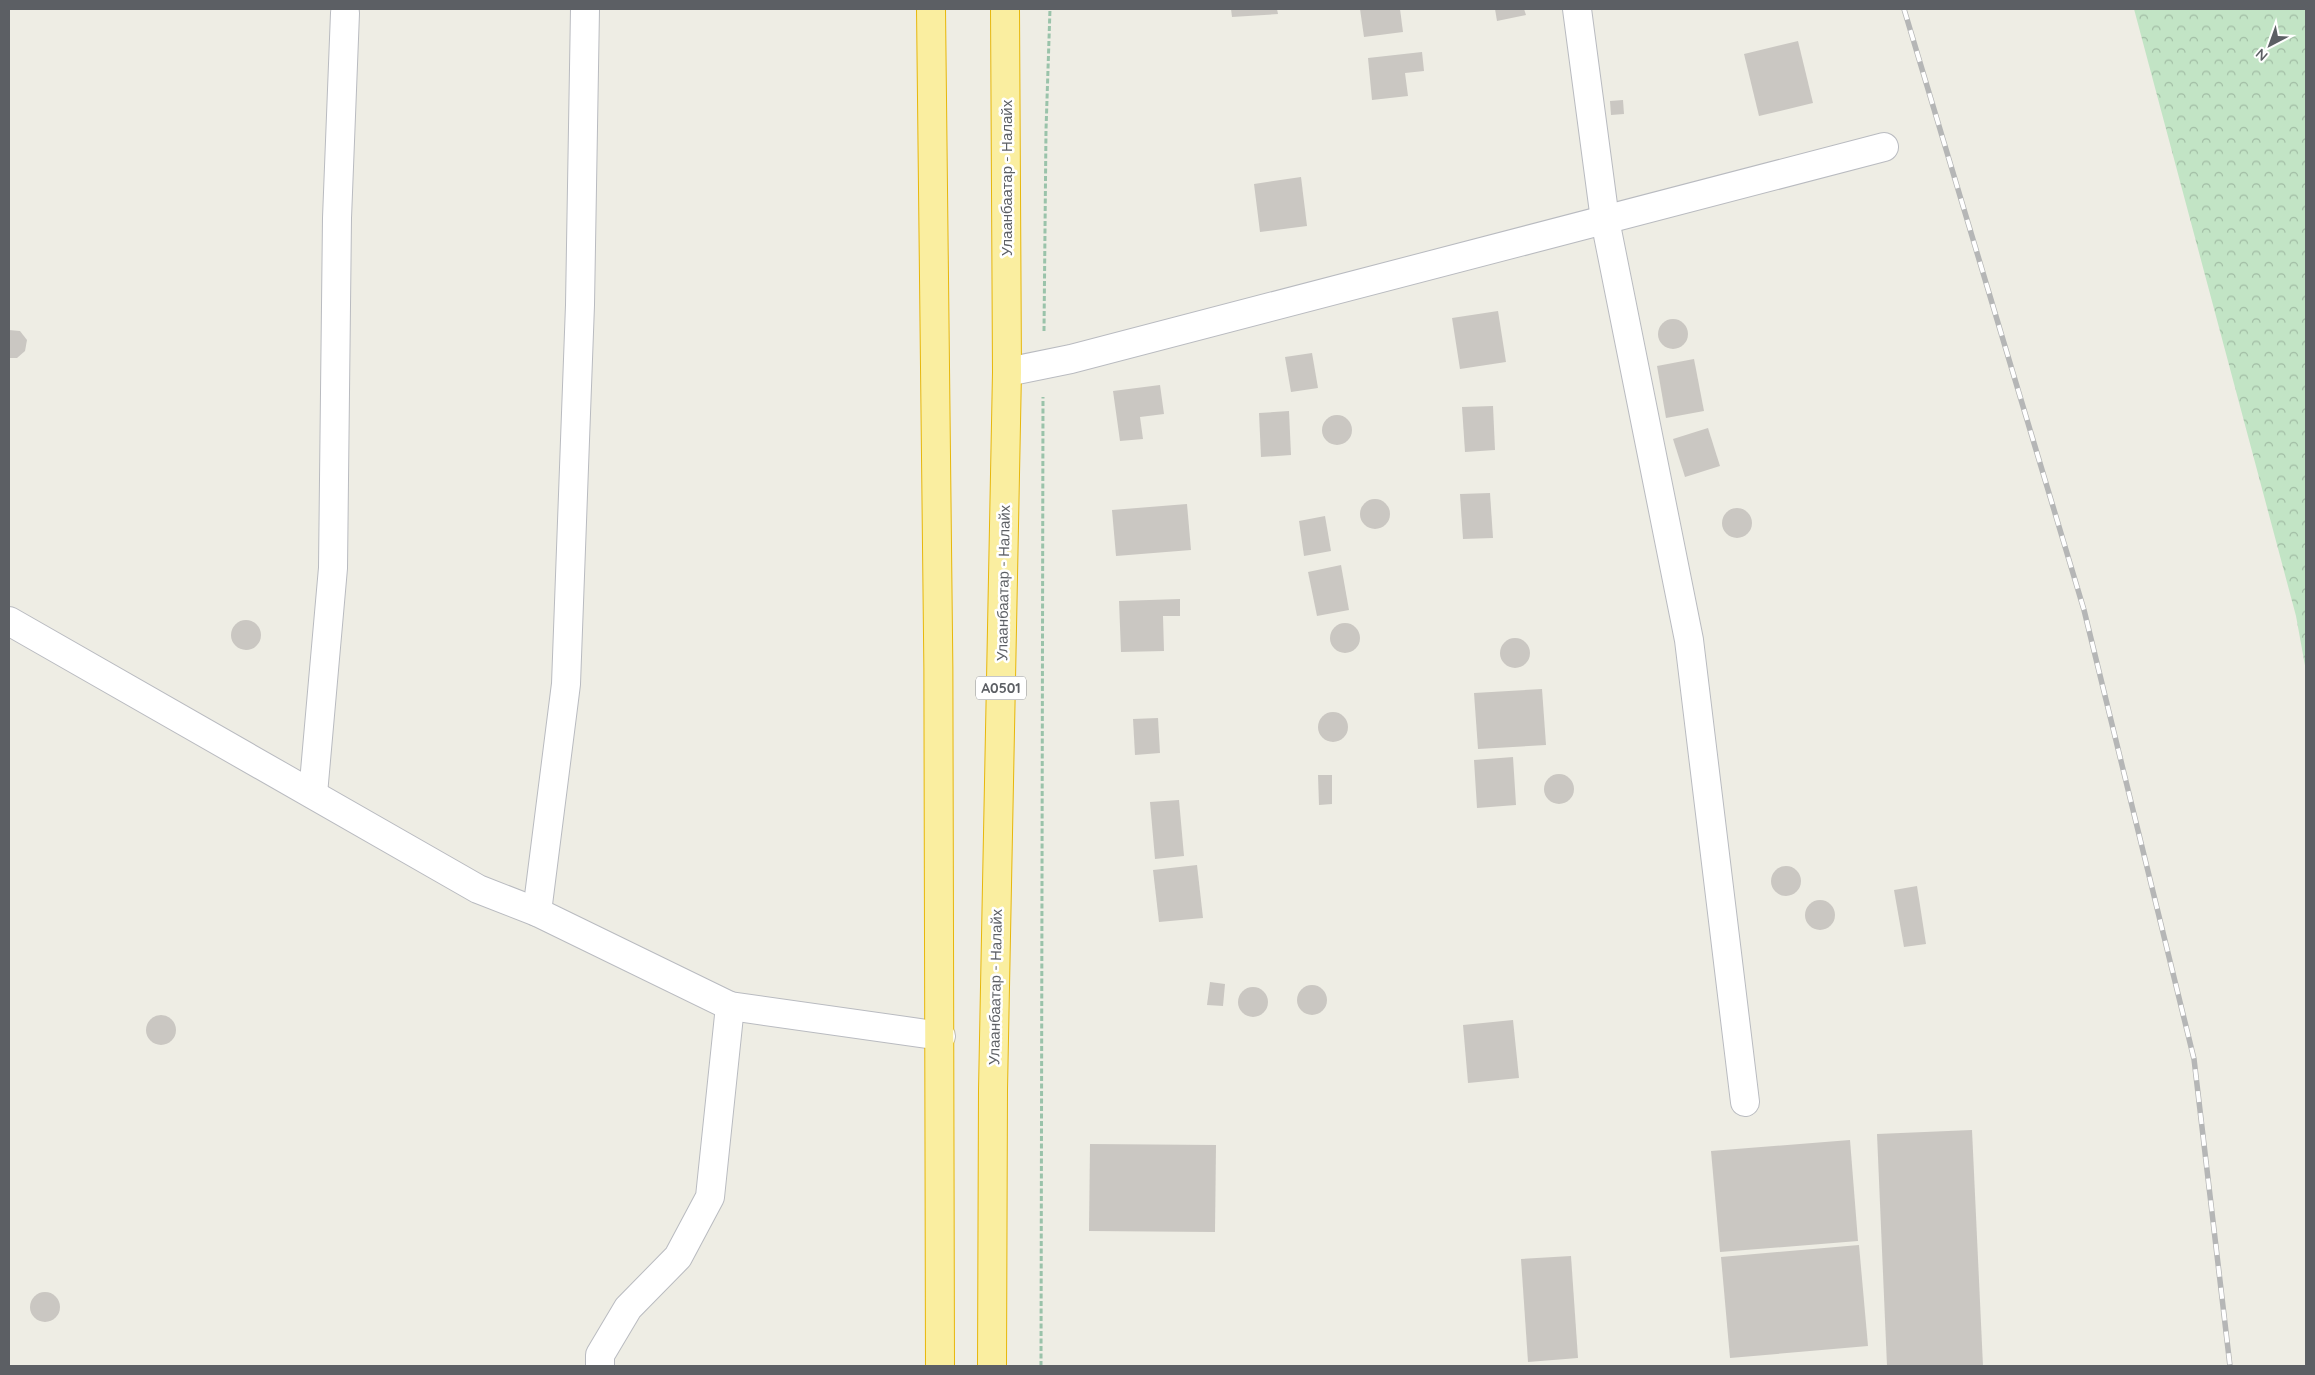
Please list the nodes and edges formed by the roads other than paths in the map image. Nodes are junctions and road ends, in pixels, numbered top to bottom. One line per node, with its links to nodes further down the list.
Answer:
1 (586, 9): 11 (street)
2 (931, 9): 13 (highway)
3 (1005, 9): 8 (highway, Улаанбаатар - Налайх / A0501)
4 (1577, 9): 7 (street)
5 (345, 13): 10 (street)
6 (1884, 147): 7 (street)
7 (1605, 220): 8 (street); 14 (street)
8 (1007, 372): 17 (highway, Улаанбаатар - Налайх / A0501)
9 (10, 622): 10 (street)
10 (313, 794): 11 (street)
11 (537, 912): 12 (street)
12 (730, 1006): 13 (street); 15 (street)
13 (941, 1036): 16 (highway)
14 (1745, 1102)
15 (600, 1366)
16 (940, 1366)
17 (992, 1366)

